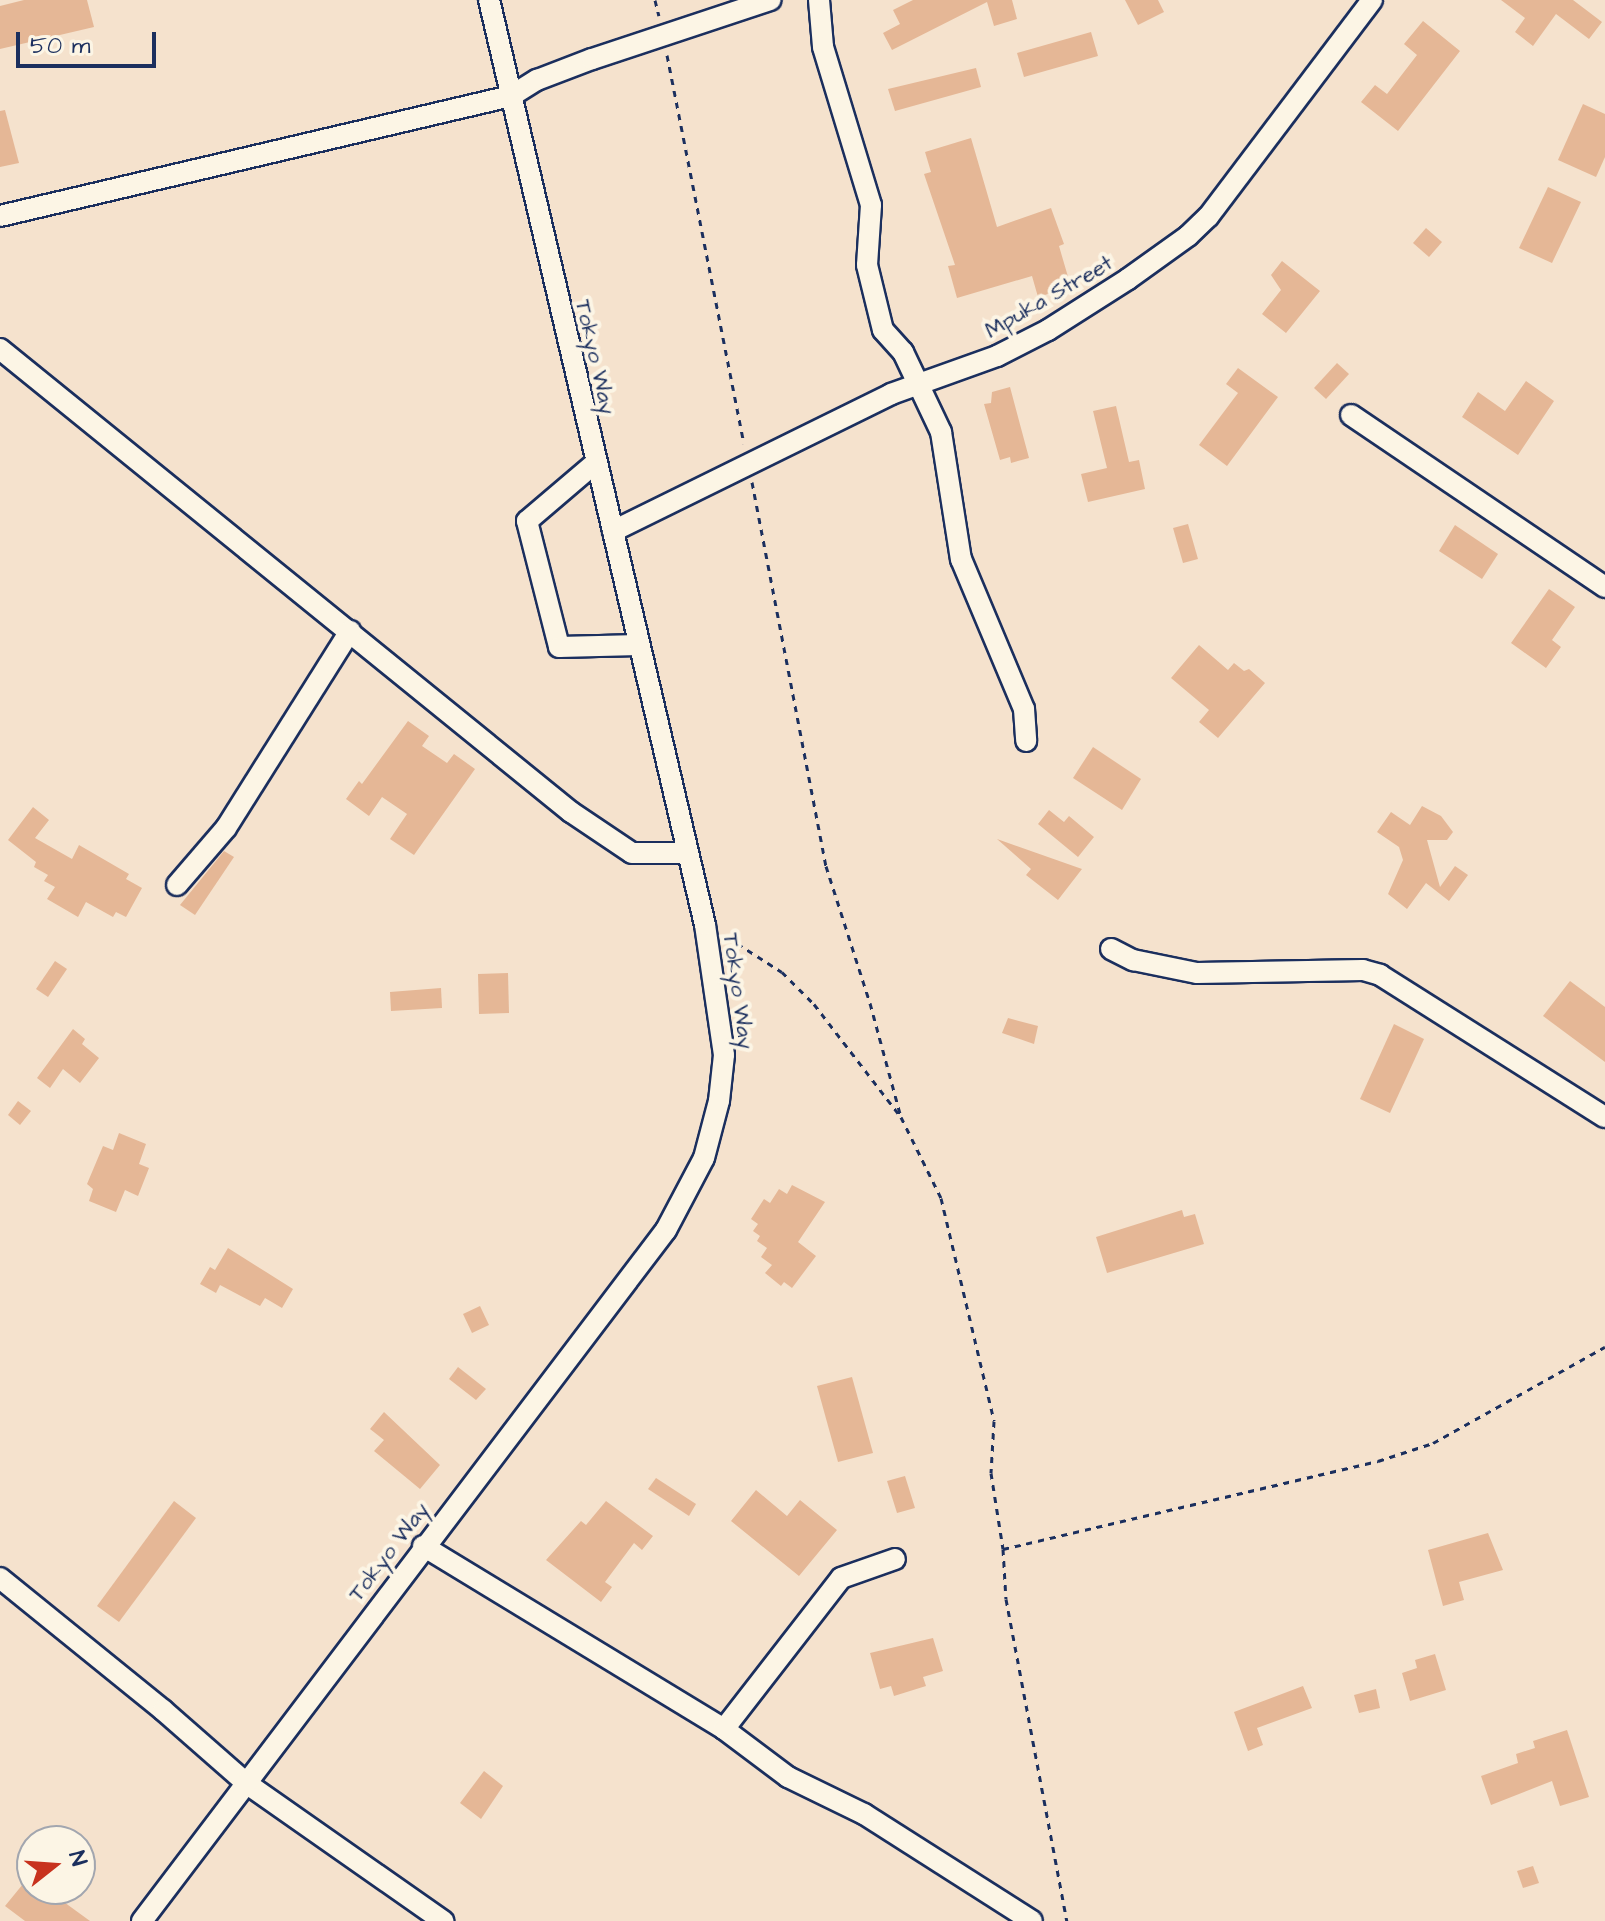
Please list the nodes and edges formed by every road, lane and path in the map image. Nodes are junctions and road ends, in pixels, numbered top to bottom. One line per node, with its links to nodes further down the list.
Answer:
1 (489, 0): 7 (street, Tokyo Way)
2 (655, 0): 6 (path)
3 (770, 0): 6 (street)
4 (819, 0): 10 (street)
5 (1372, 0): 10 (street, Mpuka Street)
6 (663, 36): 7 (street); 13 (path)
7 (511, 96): 8 (street); 12 (street, Tokyo Way)
8 (0, 216)
9 (0, 349): 16 (street)
10 (917, 384): 13 (street, Mpuka Street); 18 (street)
11 (1351, 415): 15 (street)
12 (594, 464): 14 (street, Tokyo Way); 17 (street)
13 (749, 466): 14 (street, Mpuka Street); 23 (path)
14 (613, 531): 17 (street, Tokyo Way)
15 (1605, 587)
16 (350, 631): 19 (street); 20 (street)
17 (639, 645): 19 (street, Tokyo Way)
18 (1026, 741)
19 (688, 853): 21 (street, Tokyo Way)
20 (177, 885)
21 (705, 925): 23 (path); 26 (street, Tokyo Way)
22 (1111, 949): 24 (street)
23 (901, 1117): 27 (path)
24 (1605, 1117)
25 (1605, 1347): 27 (path)
26 (423, 1546): 30 (street); 31 (street, Tokyo Way)
27 (1003, 1549): 35 (path)
28 (895, 1559): 30 (street)
29 (0, 1578): 31 (street)
30 (724, 1729): 34 (street)
31 (246, 1783): 32 (street, Tokyo Way); 33 (street)
32 (142, 1921)
33 (443, 1921)
34 (1032, 1921)
35 (1067, 1921)

